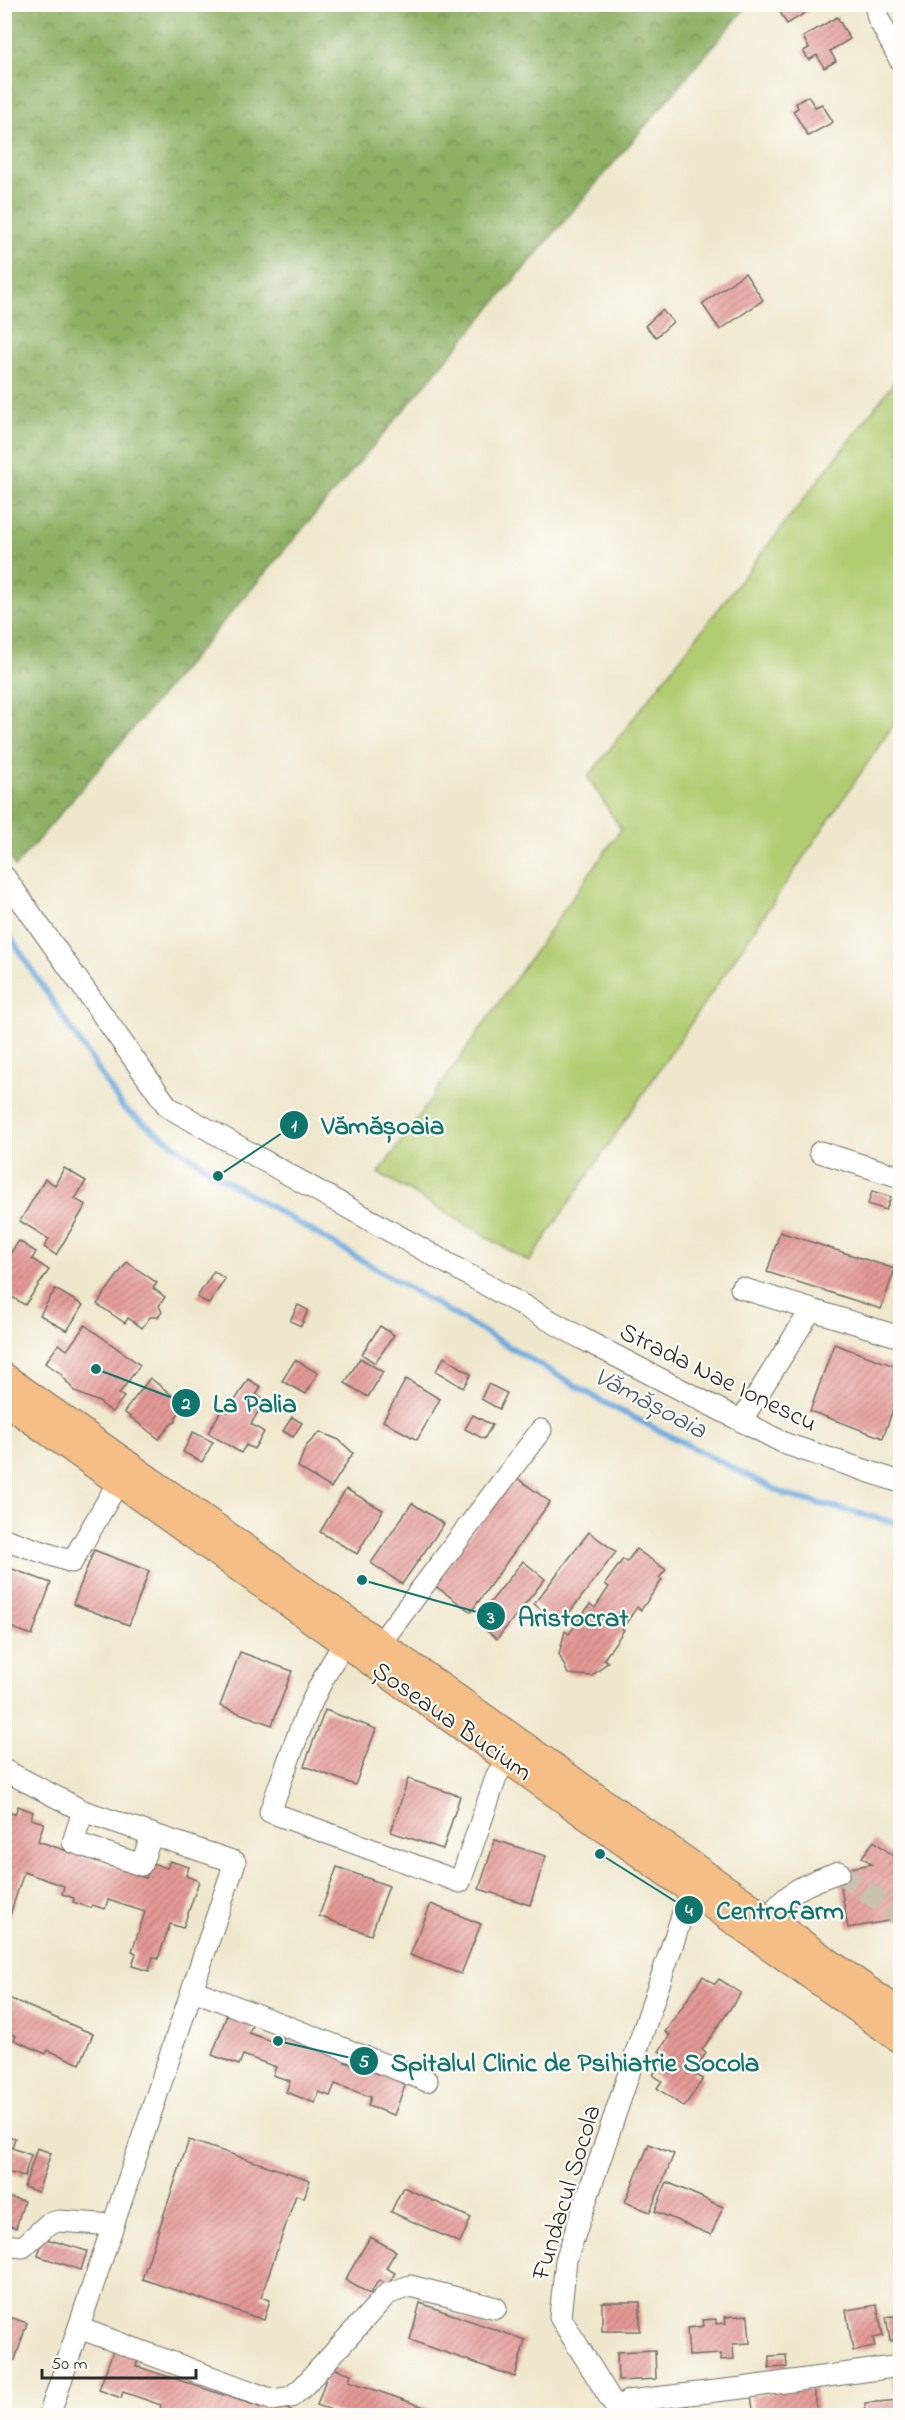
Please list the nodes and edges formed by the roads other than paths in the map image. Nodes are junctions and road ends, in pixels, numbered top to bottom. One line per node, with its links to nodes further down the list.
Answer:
1 (875, 4): 2 (street)
2 (900, 60)
3 (4, 876): 11 (street, Strada Nae Ionescu)
4 (820, 1152): 5 (street)
5 (900, 1177)
6 (741, 1288): 7 (street)
7 (811, 1310): 8 (street); 11 (street)
8 (900, 1337)
9 (4, 1376): 13 (main road, Șoseaua Bucium)
10 (4, 1401): 13 (main road, Șoseaua Bucium)
11 (741, 1421): 14 (street, Strada Nae Ionescu)
12 (541, 1430): 17 (street)
13 (126, 1474): 15 (street); 16 (main road, Șoseaua Bucium)
14 (900, 1482)
15 (4, 1539)
16 (351, 1634): 17 (main road, Șoseaua Bucium); 18 (street)
17 (374, 1650): 18 (main road, Șoseaua Bucium)
18 (514, 1750): 23 (main road, Șoseaua Bucium)
19 (6, 1774): 20 (street)
20 (83, 1811): 21 (street); 21 (street)
21 (152, 1834): 25 (street)
22 (838, 1872): 24 (street)
23 (703, 1884): 24 (main road, Șoseaua Bucium); 34 (street, Fundacul Socola)
24 (761, 1926): 26 (main road, Șoseaua Bucium); 27 (main road, Șoseaua Bucium)
25 (193, 1990): 28 (street); 29 (street)
26 (900, 2012)
27 (900, 2040)
28 (427, 2081)
29 (113, 2225): 30 (street); 32 (street)
30 (4, 2245)
31 (496, 2308): 32 (street)
32 (78, 2328): 35 (street)
33 (900, 2366): 34 (street)
34 (619, 2412)
35 (49, 2415)

